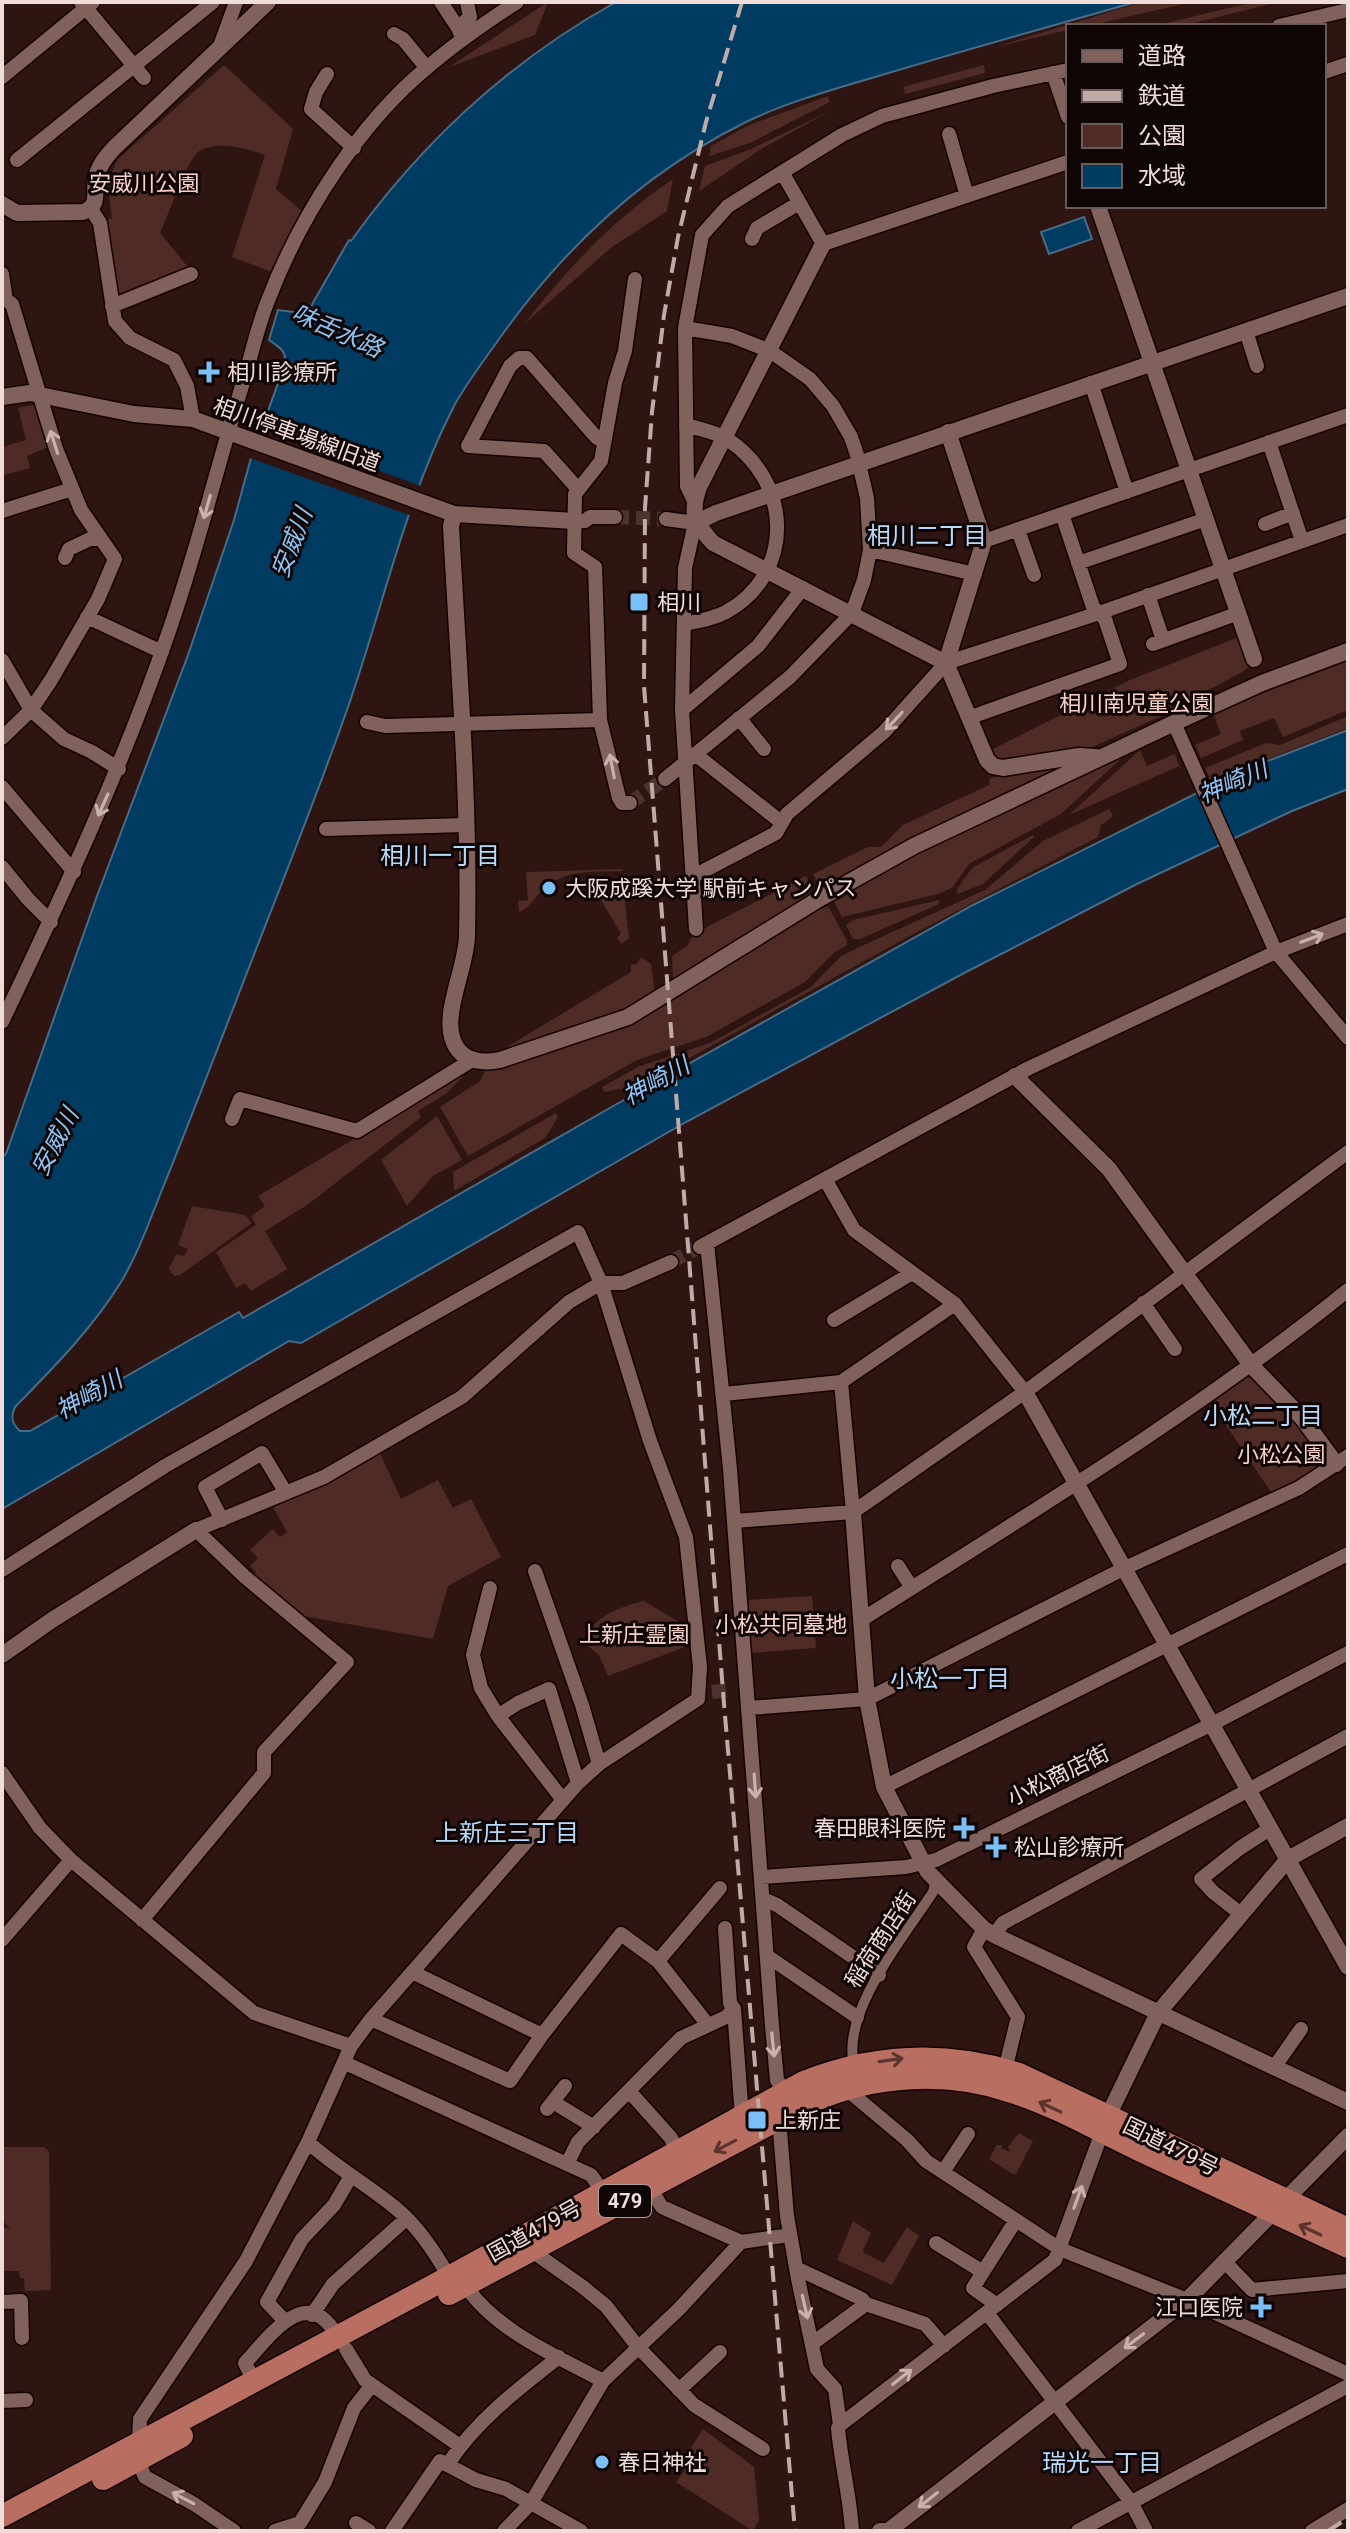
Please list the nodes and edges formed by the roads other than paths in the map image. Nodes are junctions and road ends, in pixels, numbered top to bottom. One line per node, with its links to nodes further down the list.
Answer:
1 (213, 2): 14 (street)
2 (236, 2): 12 (street)
3 (268, 2): 12 (street)
4 (441, 2): 11 (street)
5 (467, 2): 11 (street)
6 (517, 2): 11 (street)
7 (86, 4): 14 (street); 19 (street)
8 (1348, 10): 9 (street)
9 (1288, 24)
10 (394, 34): 15 (street)
11 (460, 34): 15 (street)
12 (219, 49): 30 (street)
13 (1348, 64): 17 (street)
14 (133, 65): 20 (street); 24 (street)
15 (426, 67): 23 (street)
16 (1061, 71): 21 (street); 26 (street)
17 (1326, 71)
18 (327, 74): 23 (street)
19 (2, 77)
20 (144, 78)
21 (1066, 104)
22 (949, 134): 27 (street)
23 (354, 148): 52 (street)
24 (17, 160)
25 (1066, 163): 27 (street)
26 (782, 172): 28 (street); 40 (street)
27 (967, 196): 33 (street)
28 (799, 203): 32 (street); 33 (street)
29 (1099, 208): 43 (street)
30 (91, 209): 31 (street); 39 (street)
31 (4, 211)
32 (752, 239)
33 (823, 244): 42 (street)
34 (2, 274): 38 (street)
35 (191, 274): 39 (street)
36 (635, 279): 54 (street)
37 (1348, 296): 41 (street)
38 (4, 301): 46 (street)
39 (112, 306): 49 (street)
40 (685, 328): 42 (street); 50 (street)
41 (1246, 331): 43 (street); 44 (street)
42 (770, 351): 53 (street); 56 (street)
43 (1153, 363): 45 (street); 57 (street)
44 (1257, 366)
45 (1091, 383): 51 (street); 60 (street)
46 (40, 394): 47 (street, 相川停車場線旧道); 49 (street, 相川停車場線旧道); 58 (street, one-way to 46)
47 (2, 397)
48 (1348, 415): 55 (street)
49 (193, 419): 52 (street, 相川停車場線旧道)
50 (686, 425): 53 (street); 62 (street)
51 (948, 432): 56 (street); 76 (street)
52 (231, 434): 65 (street, 相川停車場線旧道); 93 (street, one-way to 93)
53 (725, 437): 61 (street); 62 (street)
54 (604, 442): 59 (street); 59 (street)
55 (1269, 442): 57 (street); 64 (street)
56 (858, 463): 61 (street); 78 (street)
57 (1190, 470): 60 (street); 70 (street)
58 (72, 489): 63 (street); 75 (street)
59 (578, 489): 68 (street)
60 (1127, 492): 66 (street)
61 (772, 493): 71 (street); 82 (street)
62 (694, 501): 71 (street)
63 (2, 511)
64 (1293, 513): 72 (street); 77 (street)
65 (454, 514): 68 (street, 相川停車場線旧道); 103 (street)
66 (1062, 514): 74 (street); 80 (street)
67 (615, 517): 68 (street)
68 (583, 519): 101 (street)
69 (666, 519): 71 (street)
70 (1206, 519): 80 (street); 81 (street)
71 (695, 523): 82 (street); 91 (street)
72 (1265, 524)
73 (1348, 525): 77 (street)
74 (1018, 530): 76 (street); 84 (street)
75 (100, 539): 79 (street); 90 (street)
76 (984, 541): 83 (street)
77 (1302, 541): 81 (street)
78 (870, 550): 83 (street); 87 (street)
79 (65, 558)
80 (1078, 563): 88 (street)
81 (1224, 569): 86 (street); 89 (street)
82 (767, 570): 85 (street); 91 (street)
83 (975, 574): 96 (street)
84 (1034, 575)
85 (803, 588): 87 (street); 98 (street)
86 (1148, 595): 88 (street); 89 (street)
87 (852, 613): 96 (street); 100 (street)
88 (1099, 613): 96 (street); 99 (street)
89 (1239, 613): 94 (street)
90 (87, 617): 93 (street); 97 (street)
91 (684, 624): 98 (street)
92 (1348, 651): 104 (street)
93 (162, 652): 109 (street)
94 (1254, 659)
95 (2, 660): 97 (street)
96 (946, 663): 99 (street); 113 (street, one-way to 113)
97 (31, 710): 105 (street); 109 (street)
98 (682, 710): 108 (street)
99 (971, 717): 107 (street)
100 (739, 718): 106 (street); 108 (street)
101 (600, 720): 103 (street); 112 (street, one-way to 101)
102 (367, 722): 103 (street)
103 (462, 725): 114 (street)
104 (1177, 730): 107 (street); 122 (street)
105 (2, 738)
106 (764, 749)
107 (1102, 757): 126 (street)
108 (690, 760): 110 (street); 113 (street); 118 (street)
109 (119, 769): 117 (street, one-way to 117)
110 (665, 779)
111 (2, 787): 117 (street)
112 (630, 803)
113 (781, 822): 118 (street)
114 (465, 825): 115 (street); 126 (street)
115 (326, 829)
116 (2, 867): 119 (street)
117 (74, 872): 119 (street)
118 (692, 877): 121 (street)
119 (51, 922): 123 (street)
120 (1348, 924): 122 (street, one-way to 120)
121 (696, 929)
122 (1276, 952): 125 (street); 127 (street)
123 (6, 1003): 124 (street)
124 (2, 1022)
125 (1348, 1038)
126 (472, 1060): 128 (street)
127 (1015, 1076): 130 (street); 132 (street)
128 (232, 1119)
129 (1348, 1152): 132 (street)
130 (825, 1179): 133 (street); 143 (street)
131 (671, 1262): 134 (street)
132 (1184, 1272): 136 (street); 140 (street)
133 (912, 1273): 137 (street); 138 (street)
134 (601, 1283): 146 (street); 154 (street); 165 (street)
135 (1348, 1290): 140 (street)
136 (1143, 1303): 139 (street); 142 (street)
137 (955, 1304): 141 (street); 142 (street)
138 (834, 1320)
139 (1175, 1349)
140 (1251, 1365): 144 (street); 145 (street)
141 (841, 1382): 143 (street); 147 (street)
142 (1025, 1392): 145 (street); 147 (street)
143 (724, 1394): 149 (street)
144 (1343, 1464): 153 (street)
145 (1077, 1483): 153 (street); 157 (street)
146 (286, 1493): 148 (street); 148 (street)
147 (853, 1512): 149 (street); 158 (street)
148 (222, 1520): 150 (street)
149 (734, 1521): 162 (street)
150 (196, 1530): 161 (street); 187 (street)
151 (1348, 1554): 159 (street)
152 (898, 1566): 157 (street)
153 (1125, 1568): 159 (street); 166 (street)
154 (2, 1570)
155 (535, 1571): 171 (street)
156 (490, 1588): 168 (street)
157 (912, 1588): 158 (street)
158 (861, 1620): 166 (street)
159 (1168, 1645): 169 (street); 174 (street)
160 (1348, 1653): 169 (street, 小松商店街)
161 (2, 1655)
162 (747, 1688): 163 (street); 167 (street)
163 (730, 1690)
164 (712, 1692): 165 (street)
165 (698, 1699): 171 (street)
166 (867, 1699): 167 (street); 174 (street)
167 (749, 1708): 182 (street, one-way to 182)
168 (498, 1716): 173 (street); 176 (street)
169 (1212, 1724): 175 (street); 181 (street, 小松商店街)
170 (1348, 1736): 175 (street)
171 (599, 1764): 173 (street)
172 (2, 1773): 180 (street)
173 (578, 1783): 176 (street)
174 (884, 1787): 181 (street)
175 (1250, 1791): 178 (street); 189 (street)
176 (563, 1800): 195 (street)
177 (1348, 1826): 179 (street)
178 (1271, 1828): 179 (street); 186 (street)
179 (1288, 1859): 186 (street); 191 (street)
180 (71, 1860): 187 (street); 190 (street)
181 (923, 1864): 182 (street, 小松商店街); 183 (street)
182 (762, 1877): 185 (street)
183 (936, 1880): 189 (street); 196 (street, 稲荷商店街)
184 (720, 1888): 193 (street)
185 (763, 1899): 192 (street); 196 (street)
186 (1241, 1914): 198 (street)
187 (142, 1920): 204 (street)
188 (725, 1928): 197 (street)
189 (989, 1932): 198 (street); 208 (street)
190 (2, 1940)
191 (1342, 1940): 194 (street)
192 (767, 1956): 199 (street); 212 (street, one-way to 212)
193 (658, 1961): 201 (street); 203 (street)
194 (1348, 1967)
195 (412, 1972): 200 (street); 203 (street)
196 (879, 1975): 199 (street, 稲荷商店街)
197 (734, 2009): 201 (street); 214 (street)
198 (1158, 2013): 207 (street); 216 (street)
199 (857, 2017): 206 (street, 稲荷商店街)
200 (371, 2019): 203 (street); 204 (street)
201 (708, 2025): 211 (street)
202 (1301, 2029): 207 (street)
203 (542, 2035)
204 (351, 2046): 205 (street)
205 (345, 2063): 220 (street); 222 (street)
206 (854, 2066): 208 (highway, 国道479号 / 479, one-way to 208); 212 (highway, 国道479号 / 479)
207 (1275, 2066): 213 (street)
208 (1005, 2070): 216 (highway, 国道479号 / 479)
209 (565, 2086): 217 (street)
210 (845, 2088): 215 (highway, 国道479号 / 479); 216 (highway, 国道479号 / 479, one-way to 210); 223 (street)
211 (629, 2091): 217 (street); 221 (street)
212 (785, 2092): 214 (highway, 国道479号 / 479)
213 (1348, 2102)
214 (742, 2117): 221 (highway, 国道479号 / 479)
215 (779, 2119): 225 (highway, 国道479号 / 479, one-way to 225); 231 (street)
216 (1105, 2124): 227 (highway, 国道479号 / 479); 235 (street, one-way to 216)
217 (594, 2127): 222 (street)
218 (968, 2134): 223 (street)
219 (1348, 2136): 227 (street)
220 (308, 2142): 224 (street); 267 (street)
221 (677, 2152): 226 (highway, 国道479号 / 479)
222 (567, 2164): 226 (street)
223 (943, 2172): 229 (street)
224 (351, 2176): 228 (street); 247 (street)
225 (649, 2187): 232 (street); 236 (highway, 国道479号 / 479)
226 (603, 2192): 240 (highway, 国道479号 / 479)
227 (1279, 2206): 230 (highway, 国道479号 / 479); 234 (highway, 国道479号 / 479, one-way to 227); 237 (street)
228 (406, 2219): 240 (street); 246 (street)
229 (1016, 2220): 235 (street); 239 (street)
230 (1348, 2229)
231 (790, 2235): 232 (street); 238 (street)
232 (741, 2242): 252 (street)
233 (936, 2243): 239 (street)
234 (1348, 2247)
235 (1060, 2249): 242 (street); 245 (street)
236 (532, 2251): 240 (highway, 国道479号 / 479); 252 (street)
237 (1224, 2261): 241 (street); 242 (street)
238 (796, 2268): 244 (street); 250 (street, one-way to 250)
239 (983, 2272): 245 (street)
240 (457, 2281): 249 (highway, 国道479号 / 479); 254 (street)
241 (1348, 2281)
242 (1187, 2300): 255 (street); 263 (street, one-way to 263)
243 (2, 2302): 248 (street)
244 (866, 2304): 250 (street); 251 (street)
245 (992, 2309): 251 (street); 263 (street)
246 (312, 2315): 247 (street); 249 (street)
247 (284, 2320): 256 (street)
248 (22, 2338)
249 (342, 2343): 256 (highway, 国道479号 / 479); 258 (street); 267 (highway, 国道479号 / 479)
250 (813, 2343): 264 (street)
251 (944, 2346): 264 (street, one-way to 251)
252 (638, 2347): 257 (street); 260 (street)
253 (720, 2352): 260 (street)
254 (559, 2357): 257 (street); 265 (street)
255 (1348, 2374)
256 (254, 2381): 267 (highway, 国道479号 / 479)
257 (603, 2381): 270 (street)
258 (372, 2385): 265 (street); 275 (street)
259 (1348, 2386): 269 (street)
260 (679, 2390): 266 (street)
261 (26, 2400): 262 (street)
262 (2, 2401)
263 (1054, 2401): 269 (street); 281 (street, one-way to 281)
264 (840, 2425): 279 (street)
265 (460, 2446): 268 (street)
266 (763, 2449)
267 (138, 2452): 272 (highway, 国道479号 / 479); 273 (highway, 国道479号 / 479); 274 (street, one-way to 267)
268 (448, 2464): 270 (street); 276 (street)
269 (1131, 2502): 282 (street); 283 (street)
270 (531, 2503): 277 (street); 278 (street)
271 (1348, 2509): 284 (street)
272 (2, 2516)
273 (3, 2531)
274 (234, 2531)
275 (275, 2531)
276 (392, 2531)
277 (504, 2531)
278 (581, 2531)
279 (852, 2531)
280 (880, 2531): 281 (street)
281 (888, 2531)
282 (1078, 2531)
283 (1146, 2531)
284 (1312, 2531)

